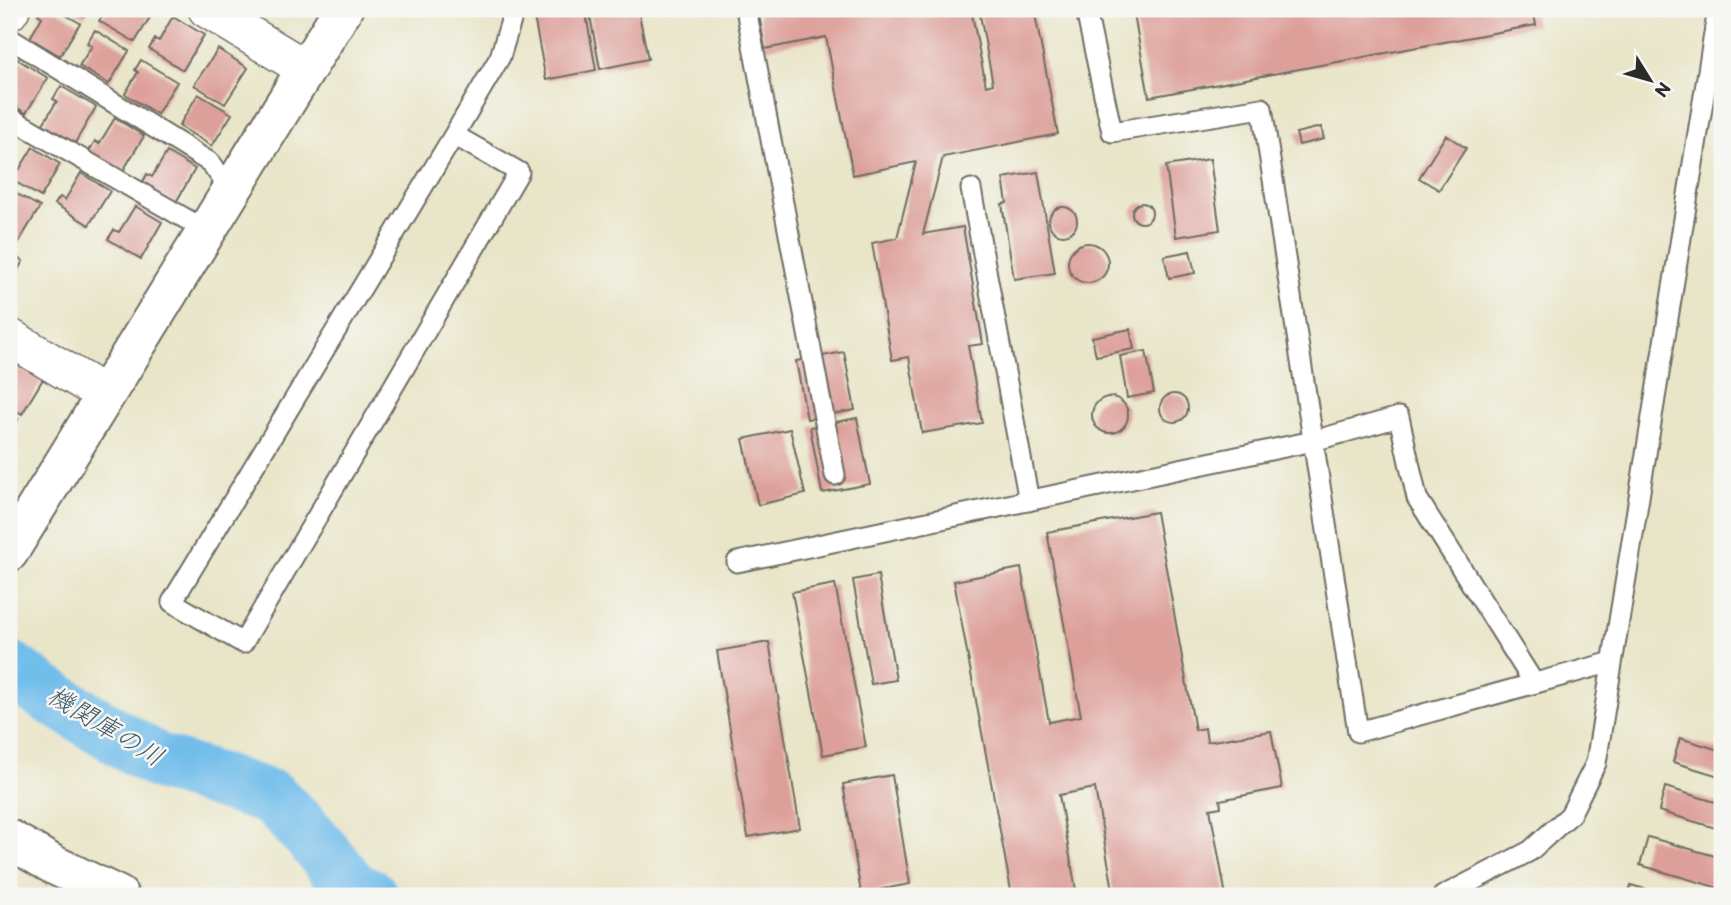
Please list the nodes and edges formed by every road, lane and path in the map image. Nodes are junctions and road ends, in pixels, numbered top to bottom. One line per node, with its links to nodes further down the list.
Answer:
1 (207, 9): 8 (street)
2 (343, 9): 8 (street)
3 (512, 9): 10 (lane)
4 (746, 9): 17 (lane)
5 (1718, 9): 21 (lane)
6 (1088, 20): 16 (lane)
7 (9, 38): 12 (lane)
8 (306, 69): 12 (street)
9 (9, 117): 13 (lane)
10 (454, 135): 10 (lane)
11 (971, 189): 18 (lane)
12 (231, 191): 13 (street)
13 (207, 231): 15 (street)
14 (9, 337): 15 (street)
15 (106, 395): 19 (street)
16 (1313, 441): 18 (lane); 22 (lane); 22 (lane)
17 (835, 475)
18 (1029, 500): 20 (lane)
19 (9, 552)
20 (737, 562)
21 (1612, 662): 22 (lane); 25 (lane)
22 (1534, 683)
23 (9, 839): 24 (street)
24 (119, 896)
25 (1443, 896)

